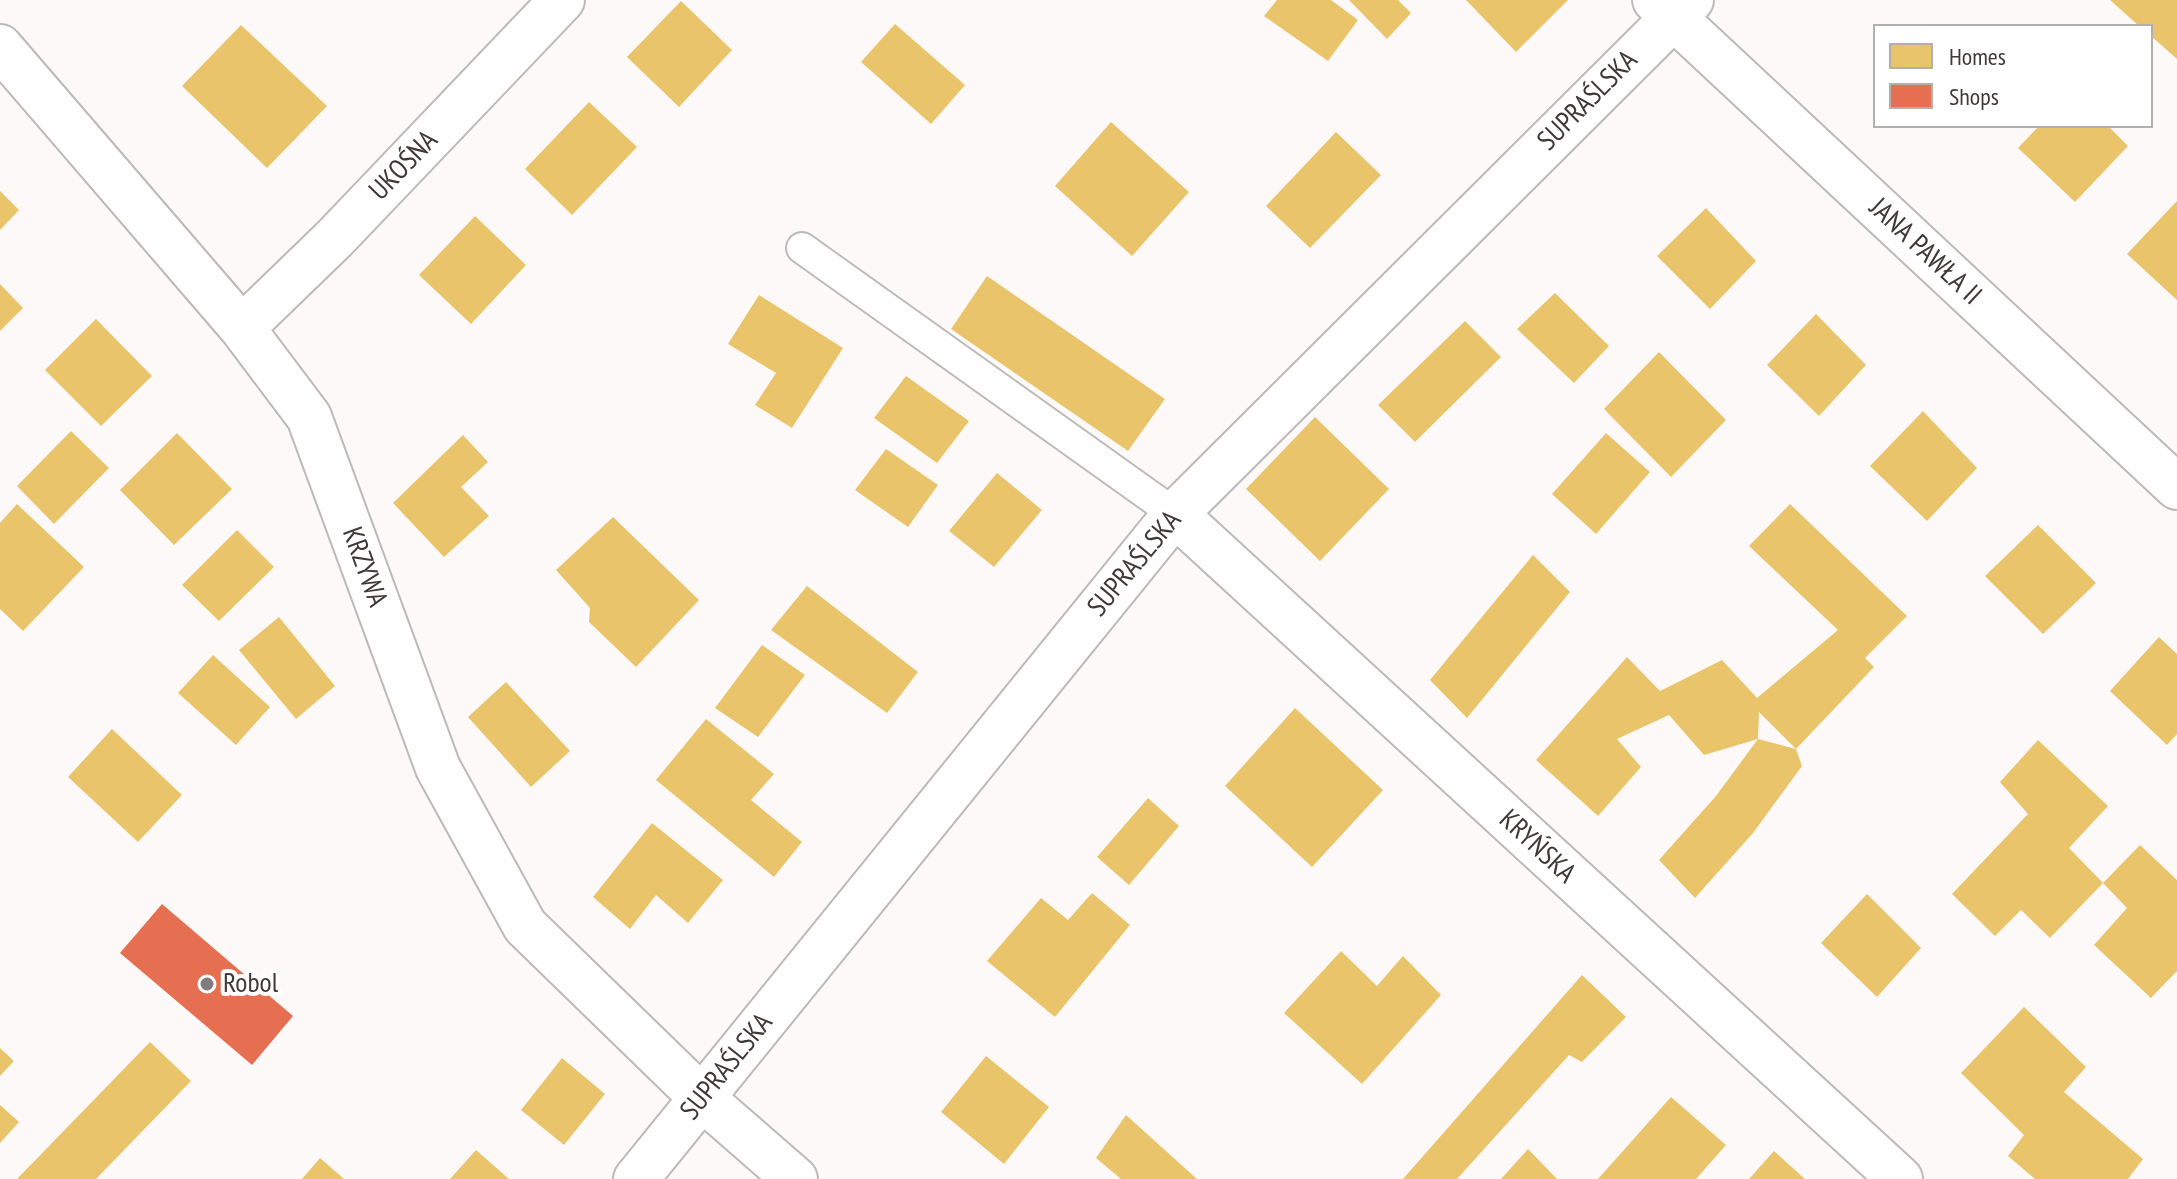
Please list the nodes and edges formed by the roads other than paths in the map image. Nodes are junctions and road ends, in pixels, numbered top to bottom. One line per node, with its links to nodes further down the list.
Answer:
1 (562, 0): 5 (street, UKOŚNA)
2 (1673, 6): 6 (street, JANA PAWŁA II); 7 (street, SUPRAŚLSKA)
3 (0, 47): 5 (street, KRZYWA)
4 (802, 248): 7 (lane)
5 (242, 328): 8 (street, KRZYWA)
6 (2177, 487)
7 (1175, 514): 8 (street, SUPRAŚLSKA); 11 (street, KRYŃSKA)
8 (702, 1098): 9 (street, SUPRAŚLSKA); 10 (street, KRZYWA)
9 (636, 1179)
10 (795, 1179)
11 (1900, 1179)

